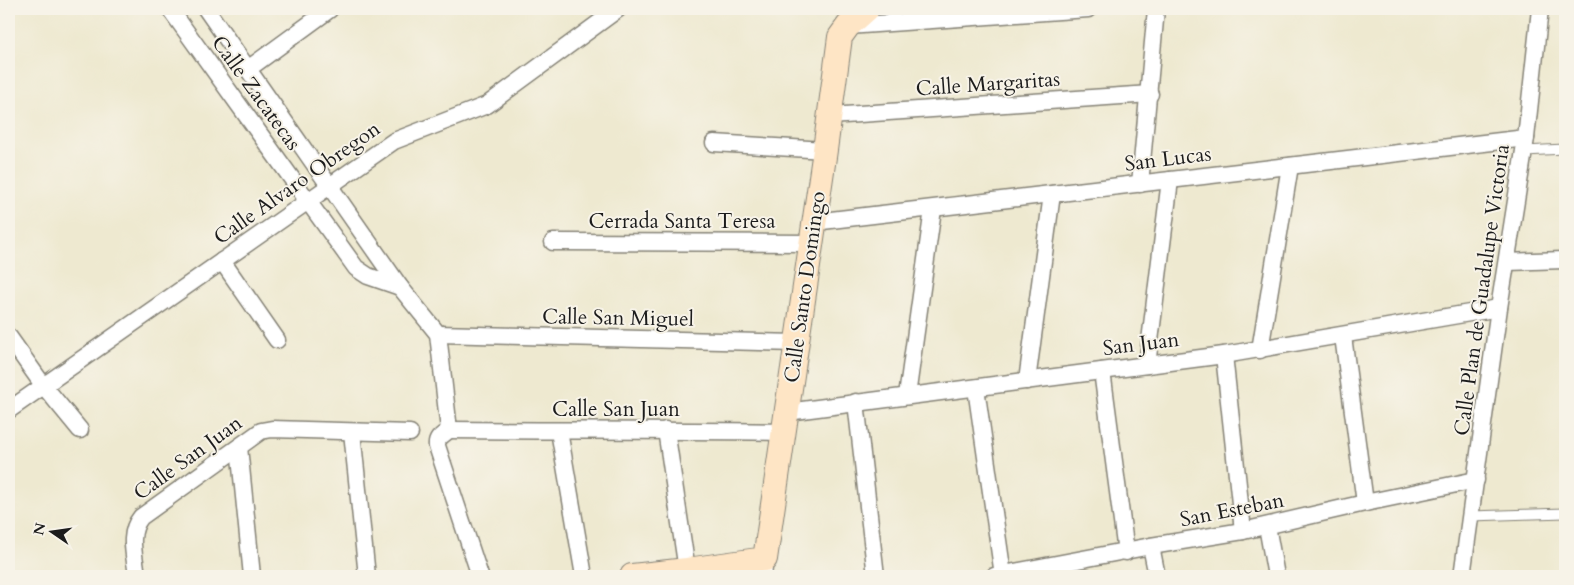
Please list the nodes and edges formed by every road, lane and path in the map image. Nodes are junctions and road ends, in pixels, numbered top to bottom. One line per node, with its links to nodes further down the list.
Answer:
1 (170, 9): 13 (street, Calle Zacatecas)
2 (206, 9): 10 (street, Calle Zacatecas)
3 (330, 9): 10 (street)
4 (867, 9): 9 (main road, Calle Santo Domingo)
5 (1088, 9): 9 (street)
6 (1156, 9): 12 (street)
7 (1540, 9): 16 (street, Calle Plan de Guadalupe Victoria)
8 (610, 11): 22 (street, Calle Alvaro Obregon)
9 (848, 26): 14 (main road, Calle Santo Domingo)
10 (248, 69): 11 (street, Calle Zacatecas)
11 (264, 90): 13 (street); 22 (street, Calle Zacatecas)
12 (1150, 94): 14 (street, Calle Margaritas); 21 (street)
13 (240, 107): 24 (street, Calle Zacatecas)
14 (830, 116): 18 (main road, Calle Santo Domingo)
15 (714, 143): 18 (street)
16 (1525, 145): 17 (lane); 19 (street, San Lucas); 30 (street, Calle Plan de Guadalupe Victoria)
17 (1565, 149)
18 (825, 150): 26 (main road, Calle Santo Domingo)
19 (1290, 166): 20 (street, San Lucas); 38 (street)
20 (1170, 180): 21 (street, San Lucas); 40 (street)
21 (1140, 184): 23 (street, San Lucas)
22 (330, 186): 24 (street, Calle Alvaro Obregon); 31 (street, Calle Zacatecas)
23 (1052, 194): 25 (street, San Lucas); 42 (street)
24 (308, 202): 29 (street, Calle Alvaro Obregon); 31 (street, Calle Zacatecas)
25 (933, 209): 26 (street, San Lucas); 45 (street)
26 (813, 233): 27 (street, Cerrada Santa Teresa); 37 (main road, Calle Santo Domingo)
27 (553, 242)
28 (1564, 260): 30 (street)
29 (222, 261): 36 (street); 43 (street, Calle Alvaro Obregon)
30 (1507, 262): 32 (street, Calle Plan de Guadalupe Victoria)
31 (400, 287): 33 (street, Calle Zacatecas)
32 (1499, 308): 34 (street, San Juan); 56 (street, Calle Plan de Guadalupe Victoria)
33 (438, 334): 37 (street, Calle San Miguel); 54 (street)
34 (1343, 336): 38 (street, San Juan); 57 (street)
35 (9, 337): 43 (street)
36 (277, 340)
37 (797, 343): 48 (main road, Calle Santo Domingo)
38 (1260, 350): 39 (street, San Juan)
39 (1224, 355): 40 (street, San Juan); 61 (street)
40 (1147, 365): 41 (street, San Juan)
41 (1102, 371): 42 (street, San Juan); 63 (street)
42 (1027, 381): 44 (street, San Juan)
43 (43, 385): 47 (street, Calle Alvaro Obregon); 49 (street)
44 (976, 388): 45 (street, San Juan); 67 (street)
45 (907, 396): 46 (street, San Juan)
46 (856, 402): 48 (street, San Juan); 74 (street)
47 (9, 410)
48 (785, 422): 50 (street, Calle San Juan); 64 (main road, Calle Santo Domingo)
49 (80, 430)
50 (666, 430): 51 (street, Calle San Juan); 65 (street)
51 (559, 431): 54 (street, Calle San Juan); 72 (street)
52 (352, 432): 53 (street, Calle San Juan); 55 (street, Calle San Juan); 70 (street)
53 (410, 433)
54 (442, 436): 71 (street)
55 (240, 447): 68 (street, Calle San Juan); 69 (street)
56 (1476, 480): 57 (street, San Esteban); 59 (street, Calle Plan de Guadalupe Victoria)
57 (1366, 503): 60 (street, San Esteban)
58 (1565, 513): 59 (lane)
59 (1471, 516): 77 (street, Calle Plan de Guadalupe Victoria)
60 (1266, 526): 61 (street, San Esteban); 76 (street)
61 (1243, 531): 62 (street, San Esteban)
62 (1152, 546): 63 (street, San Esteban); 75 (street)
63 (1126, 552): 66 (street, San Esteban)
64 (764, 568): 65 (main road)
65 (687, 570): 73 (main road)
66 (1041, 572): 67 (street, San Esteban)
67 (998, 575)
68 (137, 576)
69 (252, 576)
70 (367, 576)
71 (480, 576)
72 (584, 576)
73 (632, 576)
74 (876, 576)
75 (1157, 576)
76 (1276, 576)
77 (1462, 576)

